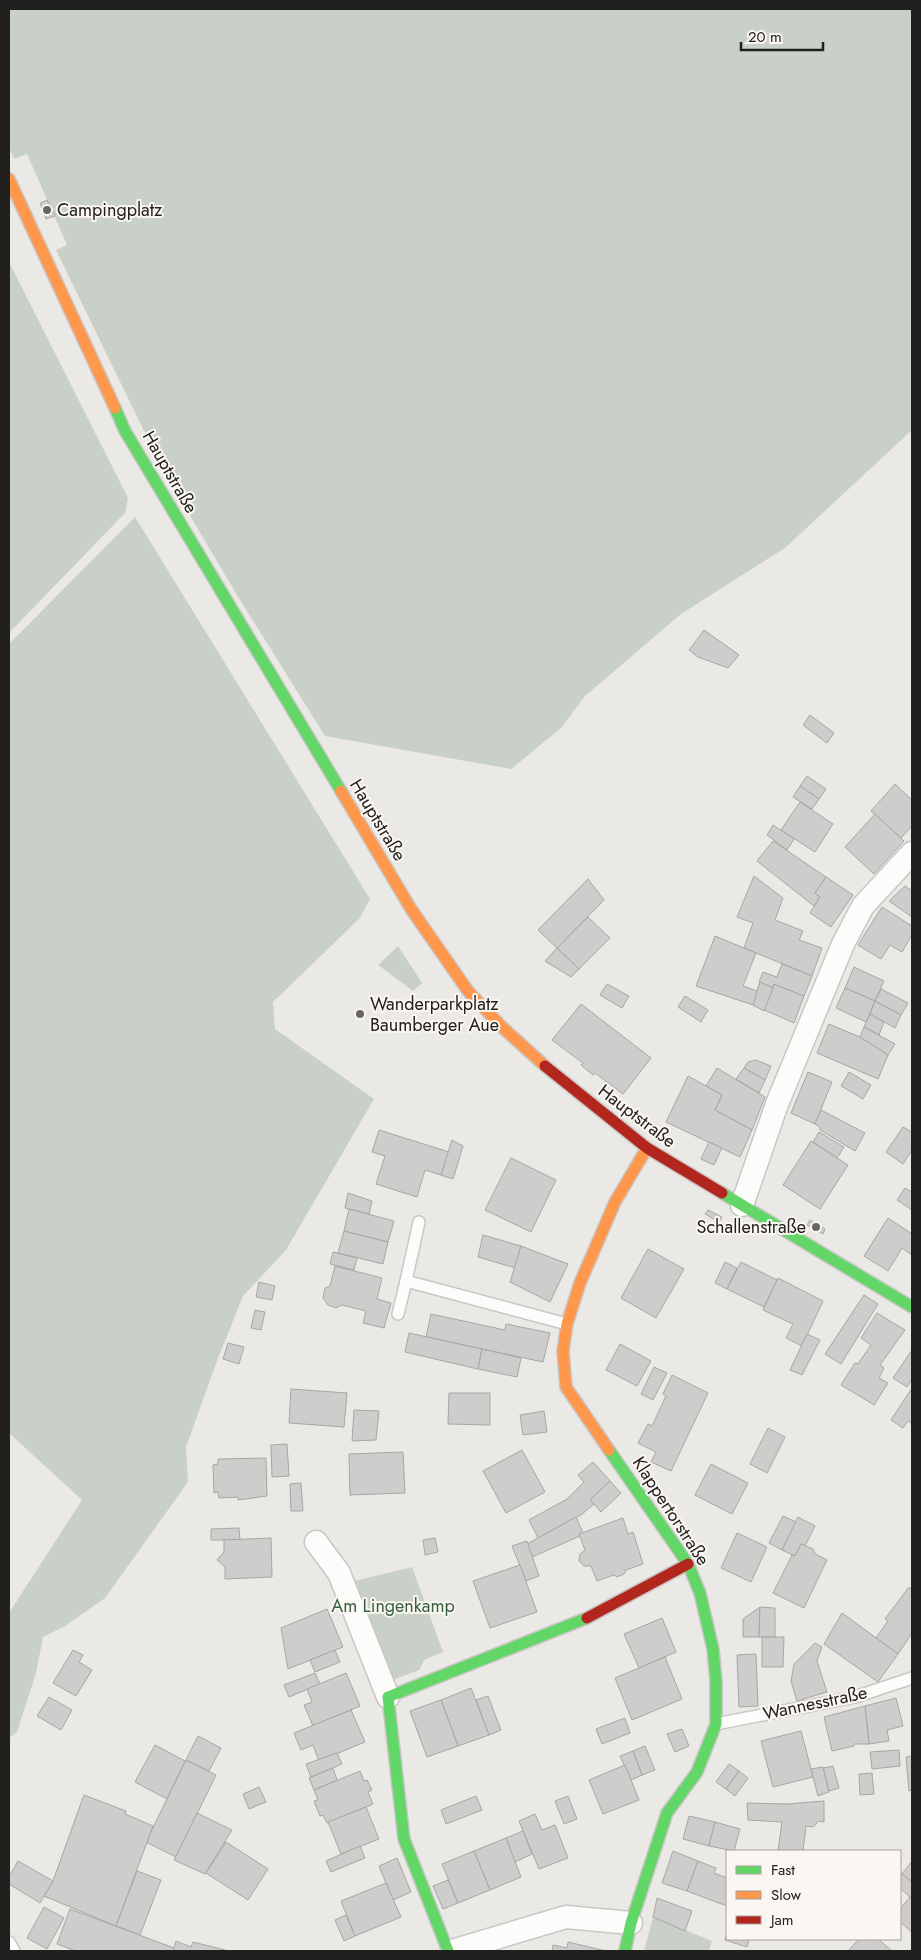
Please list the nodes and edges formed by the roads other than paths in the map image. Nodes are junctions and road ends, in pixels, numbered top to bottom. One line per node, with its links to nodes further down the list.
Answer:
1 (9, 179): 3 (street, Hauptstraße)
2 (912, 853): 4 (street)
3 (647, 1148): 4 (street, Hauptstraße); 9 (street, Klappertorstraße)
4 (742, 1206): 7 (street, Hauptstraße)
5 (419, 1222): 6 (lane)
6 (406, 1281): 8 (lane); 9 (lane)
7 (912, 1307)
8 (398, 1314)
9 (567, 1324): 11 (street, Klappertorstraße)
10 (316, 1542): 13 (street)
11 (688, 1564): 13 (street); 14 (street, Klappertorstraße)
12 (912, 1678): 14 (lane, Wannesstraße)
13 (388, 1697): 18 (street)
14 (716, 1724): 15 (street, Klappertorstraße)
15 (631, 1923): 19 (street); 20 (street, Klappertorstraße)
16 (9, 1942): 17 (lane)
17 (14, 1951)
18 (448, 1951)
19 (452, 1951)
20 (625, 1951)

